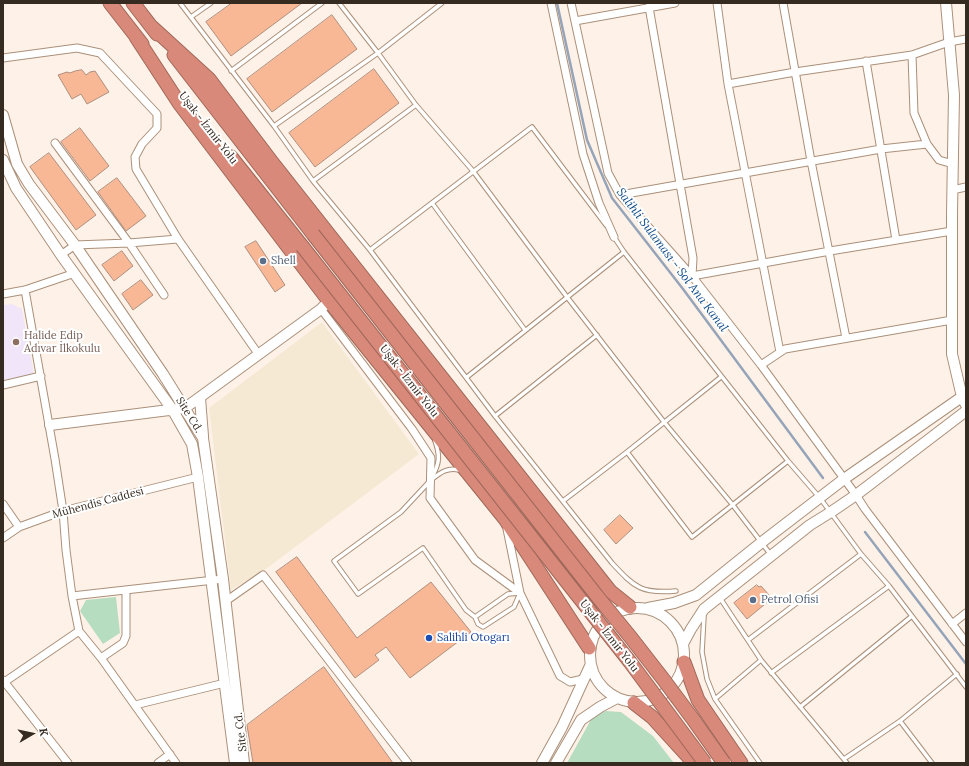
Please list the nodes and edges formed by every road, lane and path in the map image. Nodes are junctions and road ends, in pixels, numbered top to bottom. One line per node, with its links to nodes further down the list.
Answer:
1 (110, 3): 18 (highway, Uşak - İzmir Yolu)
2 (133, 3): 17 (highway, Uşak - İzmir Yolu)
3 (180, 3): 15 (lane)
4 (211, 3): 15 (lane)
5 (322, 3): 25 (lane)
6 (339, 3): 21 (lane)
7 (442, 3): 21 (lane)
8 (551, 3): 47 (street)
9 (571, 3): 16 (street)
10 (675, 3): 14 (street)
11 (716, 3): 27 (street)
12 (783, 3): 26 (street)
13 (946, 3): 20 (main road)
14 (649, 7): 16 (street); 41 (street)
15 (191, 17): 25 (lane)
16 (575, 21): 44 (street)
17 (152, 27): 113 (highway); 153 (highway, Uşak - İzmir Yolu, bridge)
18 (136, 37): 63 (highway); 152 (highway, Uşak - İzmir Yolu, bridge)
19 (966, 39): 20 (street)
20 (949, 42): 22 (street); 36 (main road)
21 (378, 53): 28 (lane); 30 (lane)
22 (912, 55): 24 (street); 32 (street)
23 (3, 58): 48 (street)
24 (866, 61): 26 (street); 33 (street)
25 (231, 71): 30 (lane)
26 (795, 72): 27 (street); 34 (street)
27 (728, 84): 39 (street)
28 (416, 105): 38 (lane); 40 (lane)
29 (3, 115): 35 (main road, Site Cd.)
30 (274, 126): 40 (lane)
31 (55, 143): 50 (street)
32 (927, 144): 33 (street); 36 (street)
33 (881, 149): 34 (street); 49 (street)
34 (811, 161): 39 (street); 53 (street)
35 (17, 164): 37 (street); 51 (main road, Site Cd.)
36 (953, 164): 43 (main road)
37 (4, 165): 55 (main road, Site Cd.)
38 (473, 171): 45 (lane); 47 (lane); 62 (lane)
39 (745, 174): 41 (street); 56 (street)
40 (313, 181): 52 (lane)
41 (680, 184): 44 (street); 58 (street)
42 (966, 187): 43 (street)
43 (952, 190): 46 (main road)
44 (620, 195): 58 (street)
45 (432, 203): 52 (lane); 65 (lane)
46 (952, 231): 49 (street); 64 (main road)
47 (614, 237): 54 (lane)
48 (178, 239): 50 (street); 69 (street)
49 (896, 240): 53 (street)
50 (129, 243): 51 (street); 61 (street)
51 (75, 245): 55 (street); 77 (main road, Site Cd.)
52 (370, 250): 73 (lane)
53 (830, 250): 56 (street); 67 (street)
54 (624, 252): 62 (lane); 72 (lane)
55 (61, 255): 57 (main road, Site Cd.)
56 (762, 262): 58 (street); 68 (street)
57 (75, 273): 59 (street); 78 (main road, Site Cd.)
58 (692, 276): 70 (street)
59 (25, 290): 60 (street); 71 (street)
60 (3, 294)
61 (164, 295)
62 (567, 297): 65 (lane); 66 (lane)
63 (325, 305): 69 (main road); 83 (highway); 90 (street)
64 (952, 320): 67 (street); 76 (main road)
65 (525, 330): 73 (lane)
66 (597, 336): 80 (lane); 81 (lane)
67 (846, 338): 68 (street)
68 (780, 352): 70 (street)
69 (258, 355): 75 (main road)
70 (761, 365): 89 (street)
71 (41, 376): 74 (street); 82 (street)
72 (721, 377): 81 (lane); 86 (lane)
73 (467, 378): 80 (lane)
74 (3, 385)
75 (200, 398): 77 (main road); 84 (main road)
76 (965, 398): 89 (main road)
77 (185, 408): 78 (main road); 84 (main road, Site Cd.)
78 (172, 409): 82 (main road); 88 (main road, Site Cd.)
79 (966, 411): 91 (main road)
80 (495, 416): 93 (lane)
81 (664, 422): 85 (lane); 95 (lane)
82 (50, 425): 96 (street)
83 (431, 428): 87 (highway); 90 (lane)
84 (203, 438): 104 (main road, Site Cd.)
85 (627, 452): 93 (lane); 95 (lane)
86 (788, 461): 92 (lane); 95 (lane)
87 (467, 472): 90 (lane); 98 (highway)
88 (198, 477): 96 (street, Mühendis Caddesi); 105 (main road, Site Cd.)
89 (844, 478): 91 (street); 92 (main road)
90 (430, 481): 109 (street); 118 (lane)
91 (856, 495): 97 (main road); 119 (street)
92 (820, 498): 97 (lane); 101 (main road)
93 (563, 501): 108 (lane)
94 (3, 504): 99 (street)
95 (732, 504): 101 (lane)
96 (63, 511): 99 (street, Mühendis Caddesi); 110 (street)
97 (831, 512): 102 (lane); 103 (main road)
98 (506, 519): 109 (street); 124 (highway)
99 (19, 527): 100 (street, Mühendis Caddesi)
100 (3, 538)
101 (762, 542): 103 (lane); 114 (main road)
102 (861, 554): 106 (lane); 121 (lane)
103 (771, 555): 111 (main road)
104 (223, 579): 105 (street); 112 (main road, Site Cd.)
105 (211, 581): 107 (street); 133 (main road, Site Cd.)
106 (889, 586): 117 (lane); 129 (lane)
107 (126, 591): 110 (street); 125 (street)
108 (676, 591)
109 (520, 593): 118 (lane); 118 (lane); 131 (street)
110 (72, 596): 120 (street)
111 (720, 597): 115 (main road); 121 (lane)
112 (226, 601): 147 (main road, Site Cd.); 148 (street)
113 (630, 607): 114 (main road); 124 (main road)
114 (648, 608): 123 (main road)
115 (704, 609): 123 (main road); 136 (lane)
116 (966, 613): 119 (street)
117 (912, 616): 130 (lane); 139 (lane)
118 (476, 617)
119 (952, 624): 122 (street)
120 (79, 631): 125 (street); 132 (street)
121 (748, 640): 126 (lane)
122 (966, 642)
123 (683, 644): 127 (main road)
124 (589, 648): 128 (main road)
125 (101, 658): 138 (street)
126 (761, 660): 129 (lane); 136 (lane)
127 (684, 662): 137 (main road); 154 (highway)
128 (590, 666): 131 (main road); 135 (main road)
129 (771, 673): 139 (lane)
130 (957, 674): 134 (lane); 140 (lane)
131 (583, 679): 149 (main road)
132 (4, 681): 143 (street)
133 (224, 682): 138 (street); 146 (main road, Site Cd.)
134 (966, 687)
135 (617, 698): 137 (main road); 150 (main road)
136 (715, 699): 155 (lane)
137 (634, 703): 151 (highway)
138 (135, 705): 141 (street)
139 (800, 707): 142 (lane)
140 (900, 721): 142 (lane); 157 (lane)
141 (170, 754): 144 (street); 145 (street)
142 (844, 759): 156 (lane)
143 (68, 763)
144 (158, 763)
145 (176, 763)
146 (235, 763)
147 (244, 763)
148 (408, 763)
149 (542, 763)
150 (556, 763)
151 (694, 763)
152 (705, 763)
153 (724, 763)
154 (741, 763)
155 (760, 763)
156 (847, 763)
157 (932, 763)

